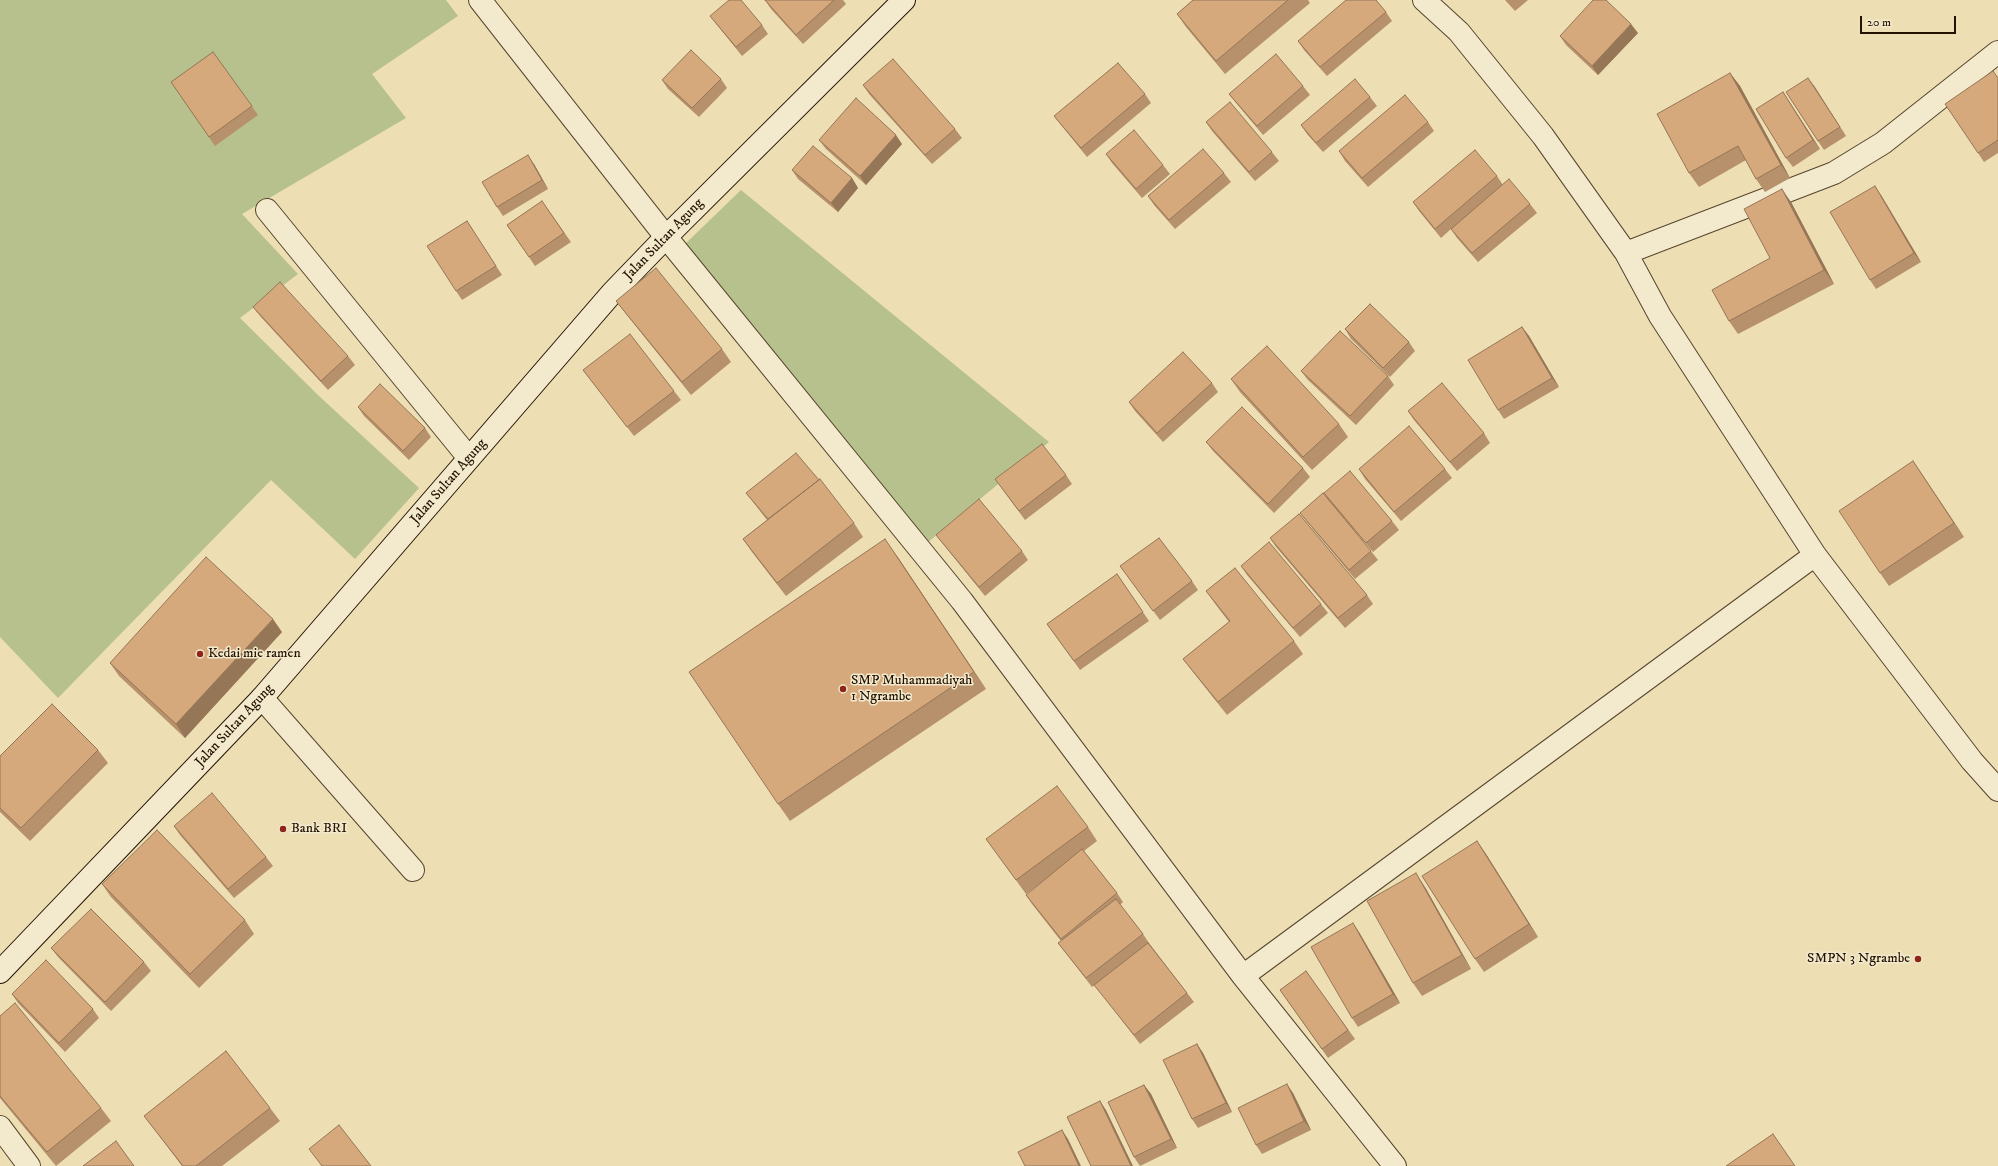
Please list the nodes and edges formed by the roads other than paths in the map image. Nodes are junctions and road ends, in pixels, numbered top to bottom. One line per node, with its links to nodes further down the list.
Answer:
1 (480, 0): 6 (street)
2 (1424, 0): 7 (street)
3 (895, 3): 6 (street, Jalan Sultan Agung)
4 (1998, 52): 7 (street)
5 (267, 210): 8 (street)
6 (666, 237): 8 (street, Jalan Sultan Agung); 14 (street)
7 (1626, 253): 9 (street)
8 (470, 458): 10 (street, Jalan Sultan Agung)
9 (1815, 555): 11 (street); 14 (street)
10 (262, 698): 12 (street); 13 (street, Jalan Sultan Agung)
11 (1998, 790)
12 (413, 870)
13 (0, 972)
14 (1243, 976): 17 (street)
15 (0, 1127): 16 (street)
16 (29, 1166)
17 (1395, 1166)

